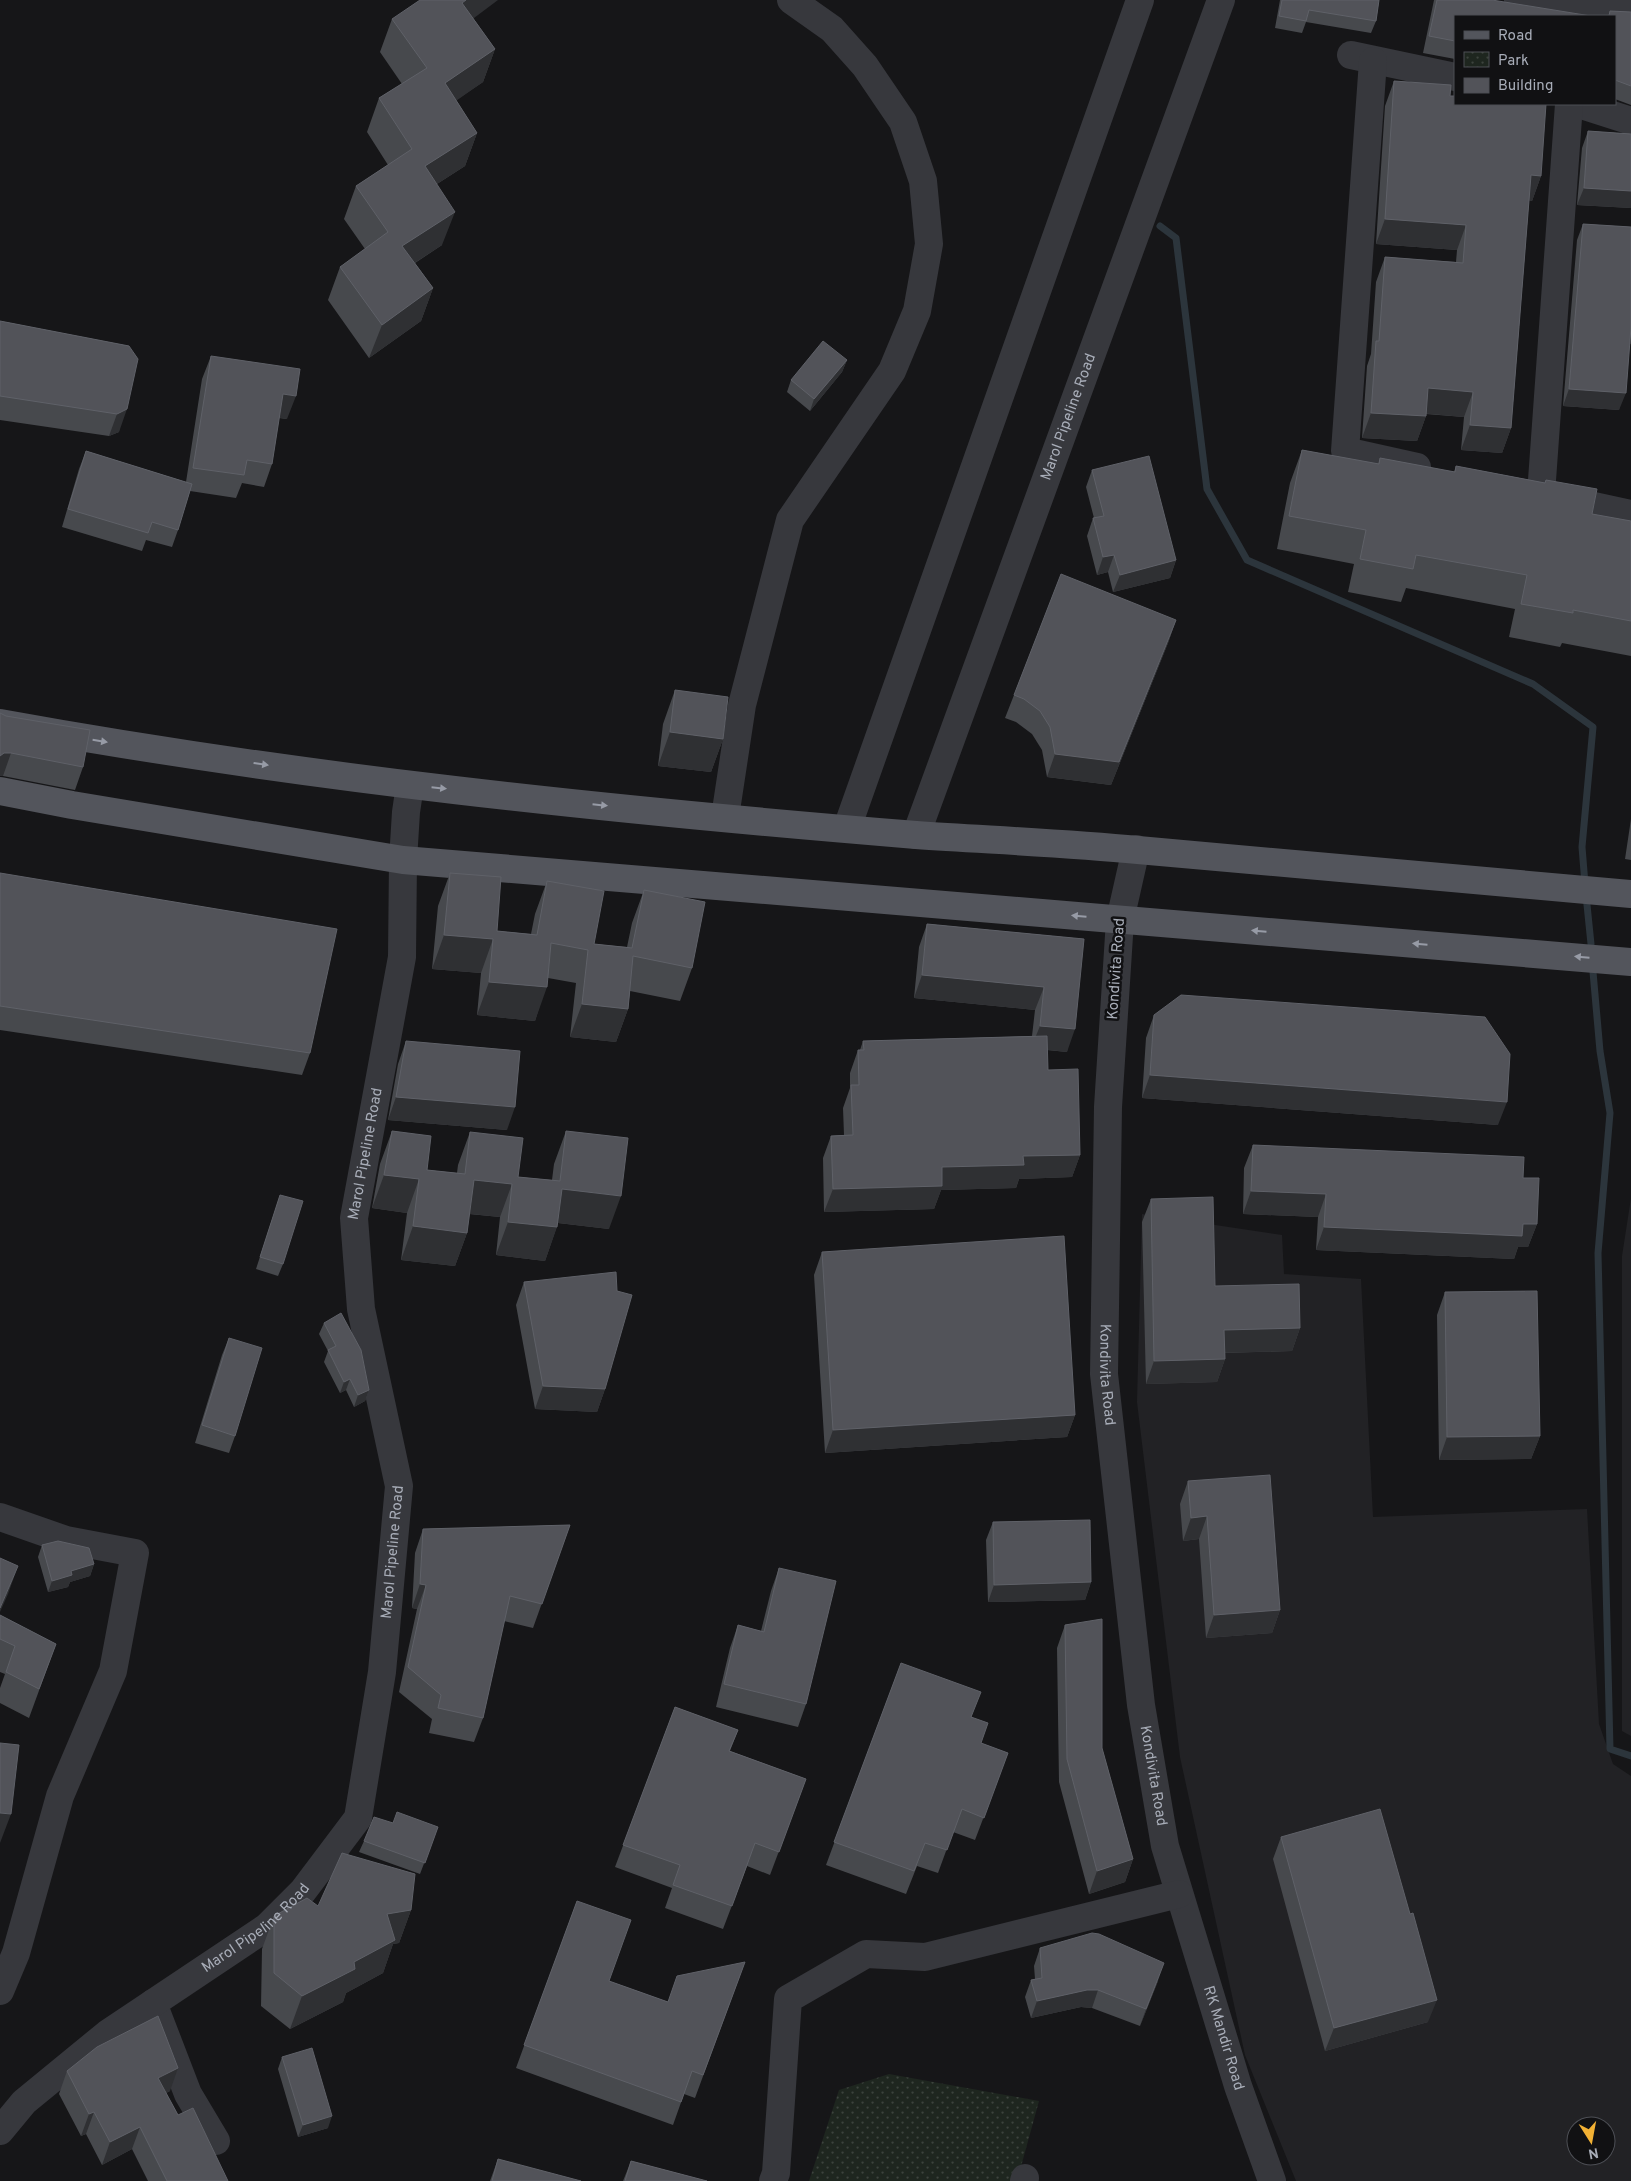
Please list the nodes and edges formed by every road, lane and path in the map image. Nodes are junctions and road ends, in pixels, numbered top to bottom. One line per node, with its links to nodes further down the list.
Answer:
1 (791, 0): 18 (street)
2 (1140, 0): 19 (street)
3 (1221, 0): 20 (street, Marol Pipeline Road)
4 (1518, 0): 5 (street)
5 (1602, 6): 6 (street)
6 (1631, 14)
7 (1454, 77): 11 (street)
8 (1569, 105): 13 (street)
9 (1581, 105): 10 (street)
10 (1631, 121)
11 (1438, 472)
12 (1513, 488): 13 (street)
13 (1540, 494): 14 (street)
14 (1631, 514)
15 (0, 723): 16 (main road, one-way to 16)
16 (410, 785): 18 (main road, one-way to 18); 22 (street, Marol Pipeline Road)
17 (0, 791): 22 (main road)
18 (725, 817): 19 (main road)
19 (847, 828): 20 (main road)
20 (916, 835): 21 (main road)
21 (1136, 850): 23 (main road); 24 (street, Kondivita Road)
22 (403, 860): 24 (main road, one-way to 22); 29 (street, Marol Pipeline Road)
23 (1631, 894)
24 (1120, 920): 25 (main road, one-way to 24); 27 (street, Kondivita Road)
25 (1631, 962)
26 (0, 1517): 28 (street)
27 (1178, 1894): 32 (street); 33 (street, RK Mandir Road)
28 (0, 1991)
29 (153, 2003): 30 (street, Marol Pipeline Road); 31 (street)
30 (0, 2131)
31 (216, 2141)
32 (773, 2181)
33 (1272, 2181)

